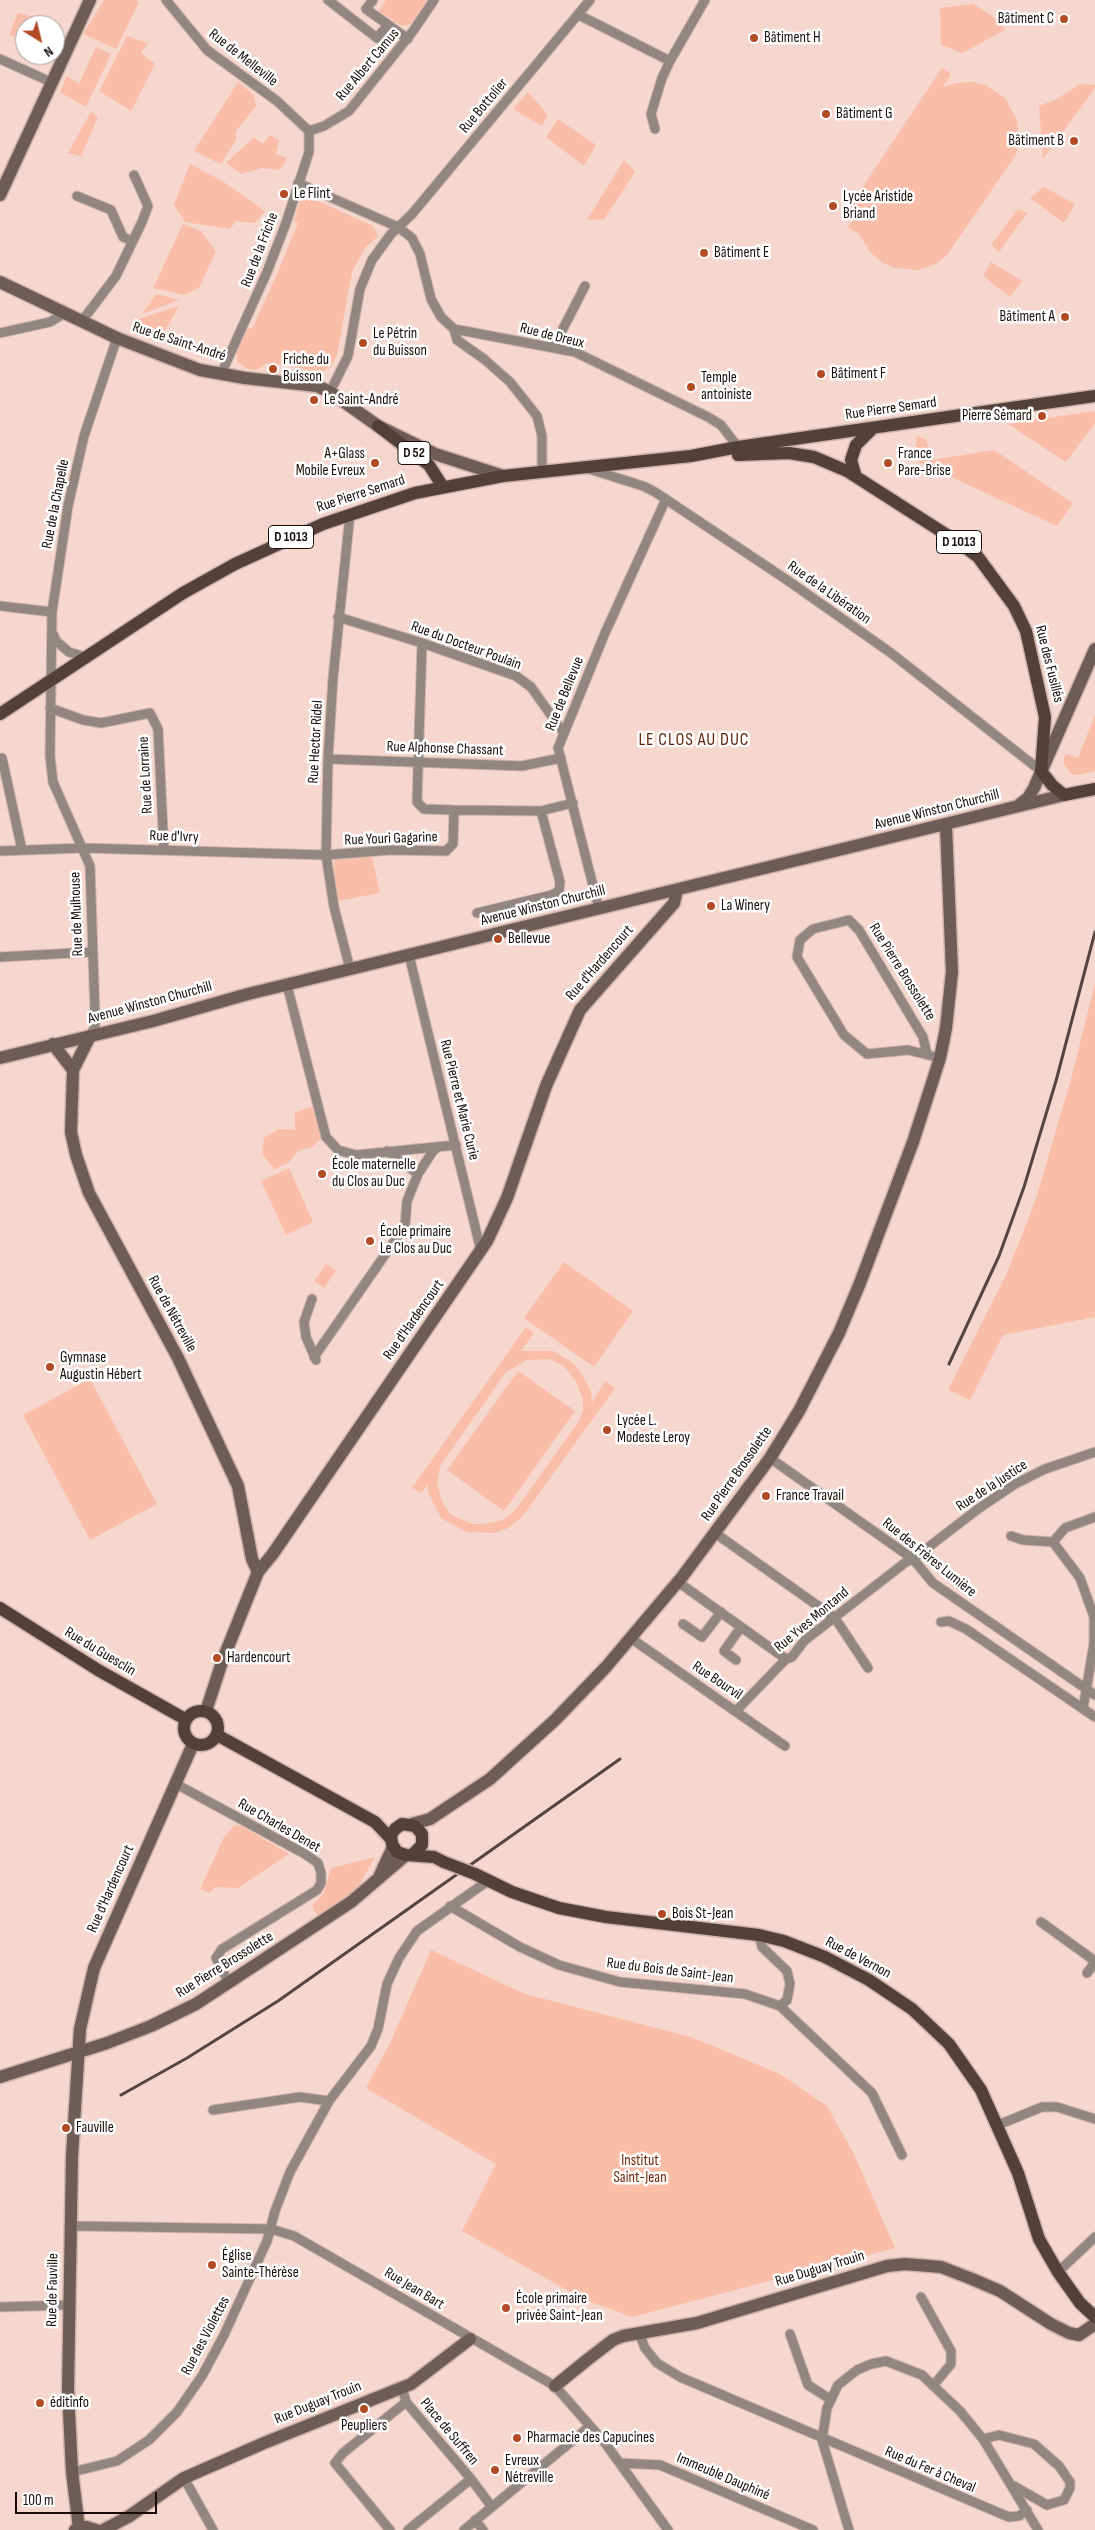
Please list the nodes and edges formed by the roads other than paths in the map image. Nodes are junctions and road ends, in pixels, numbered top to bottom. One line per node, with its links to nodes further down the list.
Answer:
1 (90, 0): 13 (main road)
2 (166, 0): 15 (street, Rue de Melleville)
3 (328, 0): 9 (street)
4 (372, 0): 9 (street)
5 (434, 0): 10 (street, Rue Albert Camus)
6 (590, 0): 8 (street, Rue Bottolier)
7 (705, 0): 12 (street)
8 (579, 15): 12 (street); 20 (street, Rue Bottolier)
9 (388, 25): 10 (street)
10 (408, 38): 15 (street, Rue Albert Camus)
11 (0, 60): 13 (street)
12 (670, 61): 14 (street)
13 (51, 82): 18 (main road)
14 (655, 129)
15 (309, 131): 17 (street, Rue de la Friche)
16 (134, 175): 21 (street)
17 (298, 184): 20 (street); 30 (street, Rue de la Friche)
18 (0, 195)
19 (77, 196): 21 (street)
20 (398, 227): 26 (street); 31 (street, Rue Bottolier)
21 (132, 242): 25 (street)
22 (0, 282): 24 (main road, Rue de Saint-André / D 52)
23 (585, 286): 29 (street)
24 (63, 314): 25 (main road, Rue de Saint-André / D 52); 27 (street)
25 (82, 322): 28 (main road, Rue de Saint-André / D 52)
26 (454, 329): 29 (street, Rue de Dreux); 39 (street)
27 (0, 333)
28 (117, 338): 30 (main road, Rue de Saint-André / D 52); 46 (street, Rue de la Chapelle)
29 (553, 348): 35 (street, Rue de Dreux)
30 (221, 374): 31 (main road, Rue de Saint-André / D 52)
31 (330, 392): 33 (main road, Rue de Saint-André / D 52)
32 (1095, 396): 34 (main road, Rue Pierre Semard / D 1013)
33 (378, 426): 41 (main road, D 52); 42 (main road, D 52)
34 (873, 428): 35 (main road, Rue Pierre Semard / D 1013); 40 (main road)
35 (738, 447): 36 (main road, Rue Pierre Semard / D 1013)
36 (691, 456): 37 (main road, Rue Pierre Semard / D 1013); 38 (main road, Rue Pierre Semard / D 1013)
37 (814, 457): 40 (main road, Rue des Fusillés / D 1013)
38 (584, 467): 39 (main road, Rue Pierre Semard / D 1013); 43 (street, Rue de la Libération)
39 (542, 471): 41 (main road, Rue Pierre Semard / D 1013)
40 (855, 474): 60 (main road, Rue des Fusillés / D 1013)
41 (503, 476): 42 (main road, Rue Pierre Semard / D 1013)
42 (443, 487): 44 (main road, Rue Pierre Semard / D 1013)
43 (666, 500): 55 (street, Rue de Bellevue); 60 (street, Rue de la Libération)
44 (350, 514): 47 (street, Rue Hector Ridel); 51 (main road, Rue Pierre Semard / D 1013)
45 (0, 606): 46 (street)
46 (52, 612): 48 (street, Rue de la Chapelle)
47 (338, 618): 49 (street, Rue du Docteur Poulain); 58 (street, Rue Hector Ridel)
48 (52, 632): 51 (street); 52 (street, Rue de la Chapelle)
49 (422, 642): 55 (street, Rue du Docteur Poulain); 59 (street)
50 (1095, 649): 60 (main road)
51 (85, 657): 52 (main road, Rue Pierre Semard / D 1013)
52 (51, 679): 53 (street, Rue de Mulhouse); 54 (main road, Rue Pierre Semard / D 1013)
53 (50, 708): 68 (street, Rue de Mulhouse); 70 (street, Rue de Lorraine)
54 (0, 714)
55 (563, 732): 57 (street, Rue de Bellevue)
56 (2, 758): 69 (street)
57 (561, 758): 59 (street, Rue Alphonse Chassant); 63 (street, Rue de Bellevue)
58 (328, 759): 59 (street, Rue Alphonse Chassant); 72 (street, Rue Hector Ridel)
59 (418, 762): 65 (street)
60 (1041, 771): 62 (main road); 64 (main road)
61 (1095, 789): 62 (main road, Avenue Winston Churchill)
62 (1064, 795): 64 (main road, Avenue Winston Churchill)
63 (573, 803): 66 (street); 75 (street, Rue de Bellevue)
64 (1016, 807): 67 (main road, Avenue Winston Churchill)
65 (454, 810): 66 (street); 72 (street, Rue Youri Gagarine)
66 (541, 811): 76 (street)
67 (946, 824): 73 (main road, Avenue Winston Churchill); 87 (main road, Rue Pierre Brossolette)
68 (84, 848): 69 (street, Rue d'Ivry); 70 (street, Rue d'Ivry); 78 (street, Rue de Mulhouse)
69 (22, 850): 71 (street, Rue d'Ivry)
70 (164, 850): 72 (street, Rue d'Ivry)
71 (0, 852)
72 (326, 855): 81 (street, Rue Hector Ridel)
73 (677, 890): 74 (main road, Avenue Winston Churchill); 77 (main road, Rue d'Hardencourt)
74 (656, 895): 75 (main road, Avenue Winston Churchill); 77 (main road)
75 (599, 909): 79 (main road, Avenue Winston Churchill)
76 (477, 913)
77 (659, 920): 93 (main road, Rue d'Hardencourt)
78 (92, 952): 80 (street); 83 (street, Rue de Mulhouse)
79 (409, 955): 81 (main road, Avenue Winston Churchill); 89 (street, Rue Pierre et Marie Curie)
80 (0, 956)
81 (350, 970): 82 (main road, Avenue Winston Churchill)
82 (287, 985): 83 (main road, Avenue Winston Churchill); 91 (street)
83 (90, 1036): 84 (main road, Avenue Winston Churchill); 88 (main road, Rue de Nétreville)
84 (53, 1044): 86 (main road, Avenue Winston Churchill); 88 (main road)
85 (926, 1054): 85 (street, Rue Pierre Brossolette); 87 (street, Rue Pierre Brossolette)
86 (0, 1058)
87 (940, 1058): 96 (main road, Rue Pierre Brossolette)
88 (73, 1070): 102 (main road, Rue de Nétreville)
89 (456, 1145): 90 (street); 93 (street, Rue Pierre et Marie Curie)
90 (438, 1146): 91 (street); 92 (street)
91 (387, 1151): 92 (street)
92 (418, 1174): 94 (street)
93 (481, 1251): 102 (main road, Rue d'Hardencourt)
94 (312, 1299)
95 (1095, 1452): 101 (street, Rue de la Justice)
96 (770, 1458): 98 (main road, Rue Pierre Brossolette); 101 (street, Rue des Frères Lumière)
97 (1095, 1517): 100 (street)
98 (715, 1533): 103 (main road, Rue Pierre Brossolette); 106 (street)
99 (1011, 1536): 100 (street)
100 (1052, 1542): 114 (street)
101 (913, 1559): 106 (street, Rue Yves Montand); 114 (street, Rue des Frères Lumière)
102 (258, 1572): 117 (main road, Rue d'Hardencourt)
103 (678, 1582): 105 (street); 110 (main road, Rue Pierre Brossolette)
104 (0, 1608): 119 (main road, Rue du Guesclin)
105 (720, 1612): 108 (street); 109 (street)
106 (835, 1618): 111 (street, Rue Yves Montand); 113 (street)
107 (941, 1622): 115 (street)
108 (683, 1624)
109 (741, 1627): 111 (street); 112 (street)
110 (632, 1639): 116 (street, Rue Bourvil); 124 (main road, Rue Pierre Brossolette)
111 (786, 1659): 116 (street, Rue Yves Montand)
112 (736, 1660)
113 (868, 1668)
114 (1091, 1692): 115 (street)
115 (1083, 1709): 118 (street)
116 (736, 1710): 122 (street, Rue Bourvil)
117 (206, 1711): 119 (main road); 120 (main road)
118 (1095, 1717)
119 (185, 1719): 121 (main road)
120 (217, 1735): 121 (main road); 125 (main road)
121 (194, 1744): 123 (main road, Rue d'Hardencourt)
122 (785, 1746)
123 (176, 1784): 139 (street, Rue Charles Denet); 141 (main road, Rue d'Hardencourt)
124 (430, 1819): 126 (main road, Rue Pierre Brossolette); 128 (main road, Rue Pierre Brossolette)
125 (375, 1822): 127 (main road); 129 (main road)
126 (412, 1824): 127 (main road); 128 (main road)
127 (398, 1826): 129 (main road)
128 (422, 1837): 130 (main road); 131 (main road)
129 (392, 1843): 130 (main road); 133 (main road, Rue Pierre Brossolette)
130 (410, 1855): 131 (main road, Rue de Vernon); 133 (main road, Rue Pierre Brossolette)
131 (439, 1860): 132 (main road, Rue de Vernon, bridge)
132 (489, 1880): 134 (street, Rue des Violettes); 136 (main road, Rue de Vernon)
133 (376, 1881): 139 (main road, Rue Pierre Brossolette)
134 (450, 1906): 140 (street, Rue du Bois de Saint-Jean); 143 (street, Rue des Violettes)
135 (1040, 1922): 137 (street)
136 (759, 1935): 140 (street); 146 (main road, Rue de Vernon)
137 (1095, 1961): 138 (street)
138 (1087, 1973)
139 (230, 1983): 141 (main road, Rue Pierre Brossolette)
140 (780, 2006): 147 (street, Rue du Bois de Saint-Jean)
141 (78, 2053): 142 (main road, Rue Pierre Brossolette); 148 (main road, Rue de Fauville)
142 (0, 2077)
143 (329, 2101): 144 (street); 149 (street, Rue des Violettes)
144 (213, 2110)
145 (1095, 2119): 146 (street)
146 (998, 2125): 151 (main road, Rue de Vernon)
147 (902, 2154)
148 (71, 2226): 149 (street, Rue Jean Bart); 153 (main road, Rue de Fauville)
149 (271, 2229): 159 (street, Rue Jean Bart); 169 (street, Rue des Violettes)
150 (1095, 2237): 151 (street)
151 (1058, 2272): 155 (main road, Rue de Vernon)
152 (921, 2297): 161 (street)
153 (69, 2305): 154 (street); 169 (main road, Rue de Fauville)
154 (0, 2307)
155 (1095, 2317)
156 (1095, 2324): 157 (main road, Rue Duguay Trouin)
157 (639, 2334): 160 (main road, Rue Duguay Trouin); 167 (street, Rue du Fer à Cheval)
158 (790, 2334): 163 (street)
159 (470, 2339): 160 (street, Rue Jean Bart); 162 (main road, Rue Duguay Trouin)
160 (555, 2386): 165 (street, Rue Jean Bart)
161 (933, 2386): 163 (street); 166 (street)
162 (402, 2387): 164 (street, Place de Suffren); 170 (main road, Rue Duguay Trouin)
163 (830, 2398): 167 (street)
164 (406, 2402): 171 (street, Place de Suffren); 182 (street, Place de Suffren)
165 (589, 2427): 168 (street, Rue Jean Bart); 174 (street)
166 (983, 2439): 172 (street); 172 (street)
167 (822, 2440): 175 (street, Rue du Fer à Cheval); 188 (street)
168 (620, 2462): 186 (street, Rue Jean Bart); 187 (street, Immeuble Dauphiné)
169 (72, 2472): 177 (main road, Rue de Fauville)
170 (184, 2478): 173 (main road, Rue Duguay Trouin); 181 (street)
171 (471, 2480): 174 (street, Place de Suffren); 183 (street, Place de Suffren)
172 (1012, 2484): 175 (street)
173 (171, 2486): 179 (main road, Rue Duguay Trouin); 180 (main road, Rue Duguay Trouin)
174 (492, 2507): 176 (street)
175 (1027, 2510): 189 (street)
176 (476, 2520): 184 (street); 185 (street)
177 (77, 2529): 178 (main road)
178 (96, 2530)
179 (103, 2530)
180 (125, 2530)
181 (213, 2530)
182 (390, 2530)
183 (408, 2530)
184 (464, 2530)
185 (483, 2530)
186 (668, 2530)
187 (813, 2530)
188 (849, 2530)
189 (1038, 2530)

